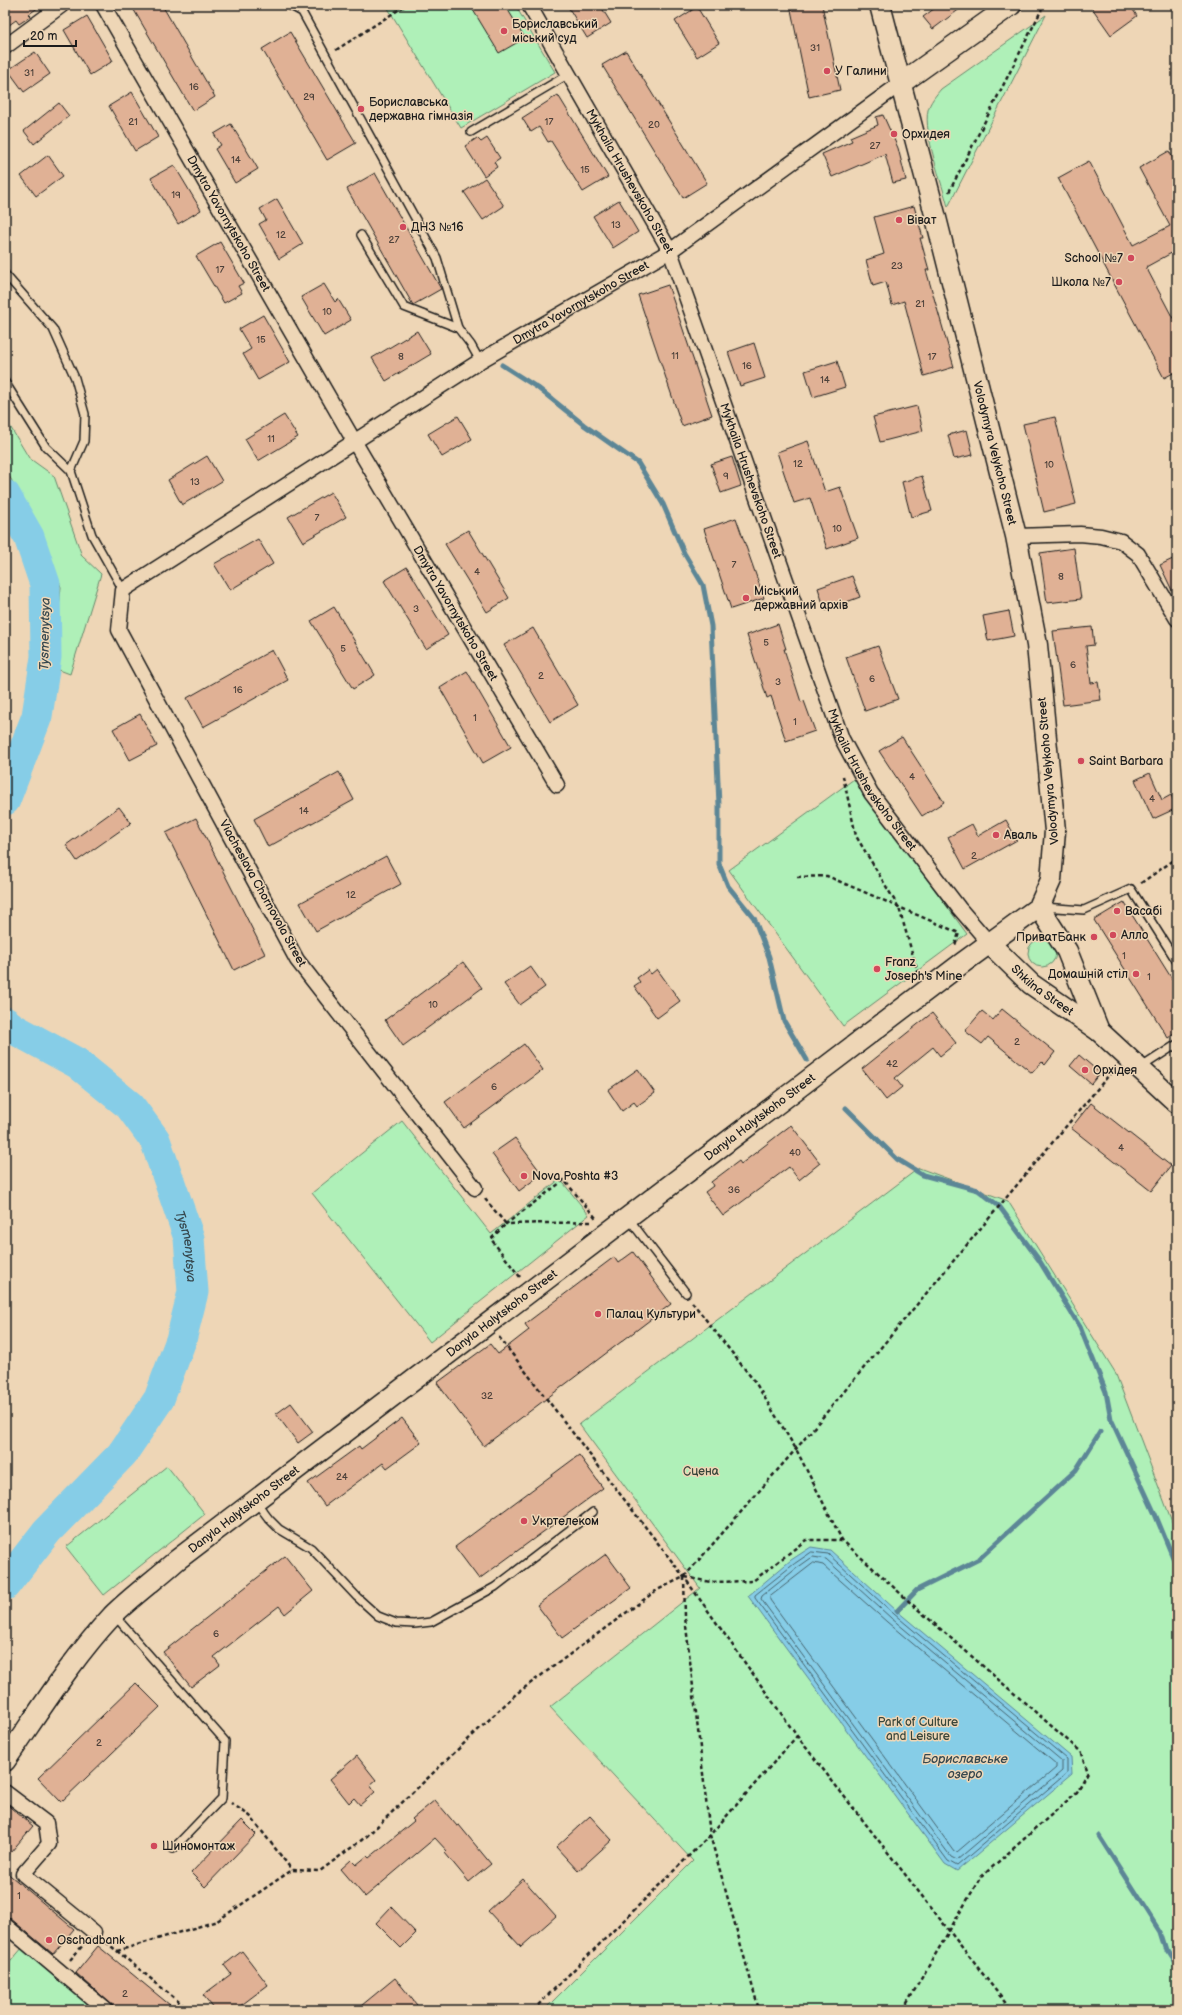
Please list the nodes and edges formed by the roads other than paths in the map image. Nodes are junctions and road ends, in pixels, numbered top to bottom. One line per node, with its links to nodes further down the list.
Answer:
1 (62, 5): 7 (street)
2 (103, 5): 17 (street, Dmytra Yavornytskoho Street)
3 (289, 5): 14 (lane)
4 (529, 5): 8 (street, Mykhaila Hrushevskoho Street)
5 (880, 5): 9 (main road, Volodymyra Velykoho Street)
6 (1011, 5): 9 (main road)
7 (5, 47)
8 (569, 74): 10 (lane); 12 (street, Mykhaila Hrushevskoho Street)
9 (900, 84): 12 (street, Dmytra Yavornytskoho Street); 19 (main road, Volodymyra Velykoho Street)
10 (471, 132)
11 (361, 235): 14 (lane)
12 (670, 251): 15 (street, Dmytra Yavornytskoho Street); 24 (street, Mykhaila Hrushevskoho Street)
13 (5, 274): 18 (lane)
14 (458, 328): 15 (lane)
15 (480, 361): 17 (street, Dmytra Yavornytskoho Street)
16 (5, 382): 18 (lane)
17 (354, 441): 20 (street, Dmytra Yavornytskoho Street); 22 (street, Dmytra Yavornytskoho Street)
18 (71, 471): 20 (lane)
19 (1016, 536): 21 (street); 23 (main road, Volodymyra Velykoho Street)
20 (123, 590): 30 (street, Viacheslava Chornovola Street)
21 (1176, 614)
22 (557, 785)
23 (1039, 907): 24 (main road, Danyla Halytskoho Street); 25 (lane); 26 (main road, Shkilna Street)
24 (990, 944): 26 (main road, Shkilna Street); 31 (main road, Danyla Halytskoho Street)
25 (1177, 962)
26 (1099, 1031): 28 (main road, Shkilna Street)
27 (1177, 1044): 28 (lane)
28 (1133, 1061): 29 (main road, Shkilna Street)
29 (1177, 1104)
30 (475, 1188)
31 (628, 1217): 32 (lane); 33 (main road, Danyla Halytskoho Street)
32 (686, 1293)
33 (255, 1500): 34 (lane); 35 (main road, Danyla Halytskoho Street)
34 (594, 1512)
35 (114, 1615): 36 (main road, Danyla Halytskoho Street); 38 (lane)
36 (5, 1761)
37 (5, 1792): 40 (street)
38 (173, 1849)
39 (5, 1925): 41 (street)
40 (94, 1932)
41 (106, 2010)

